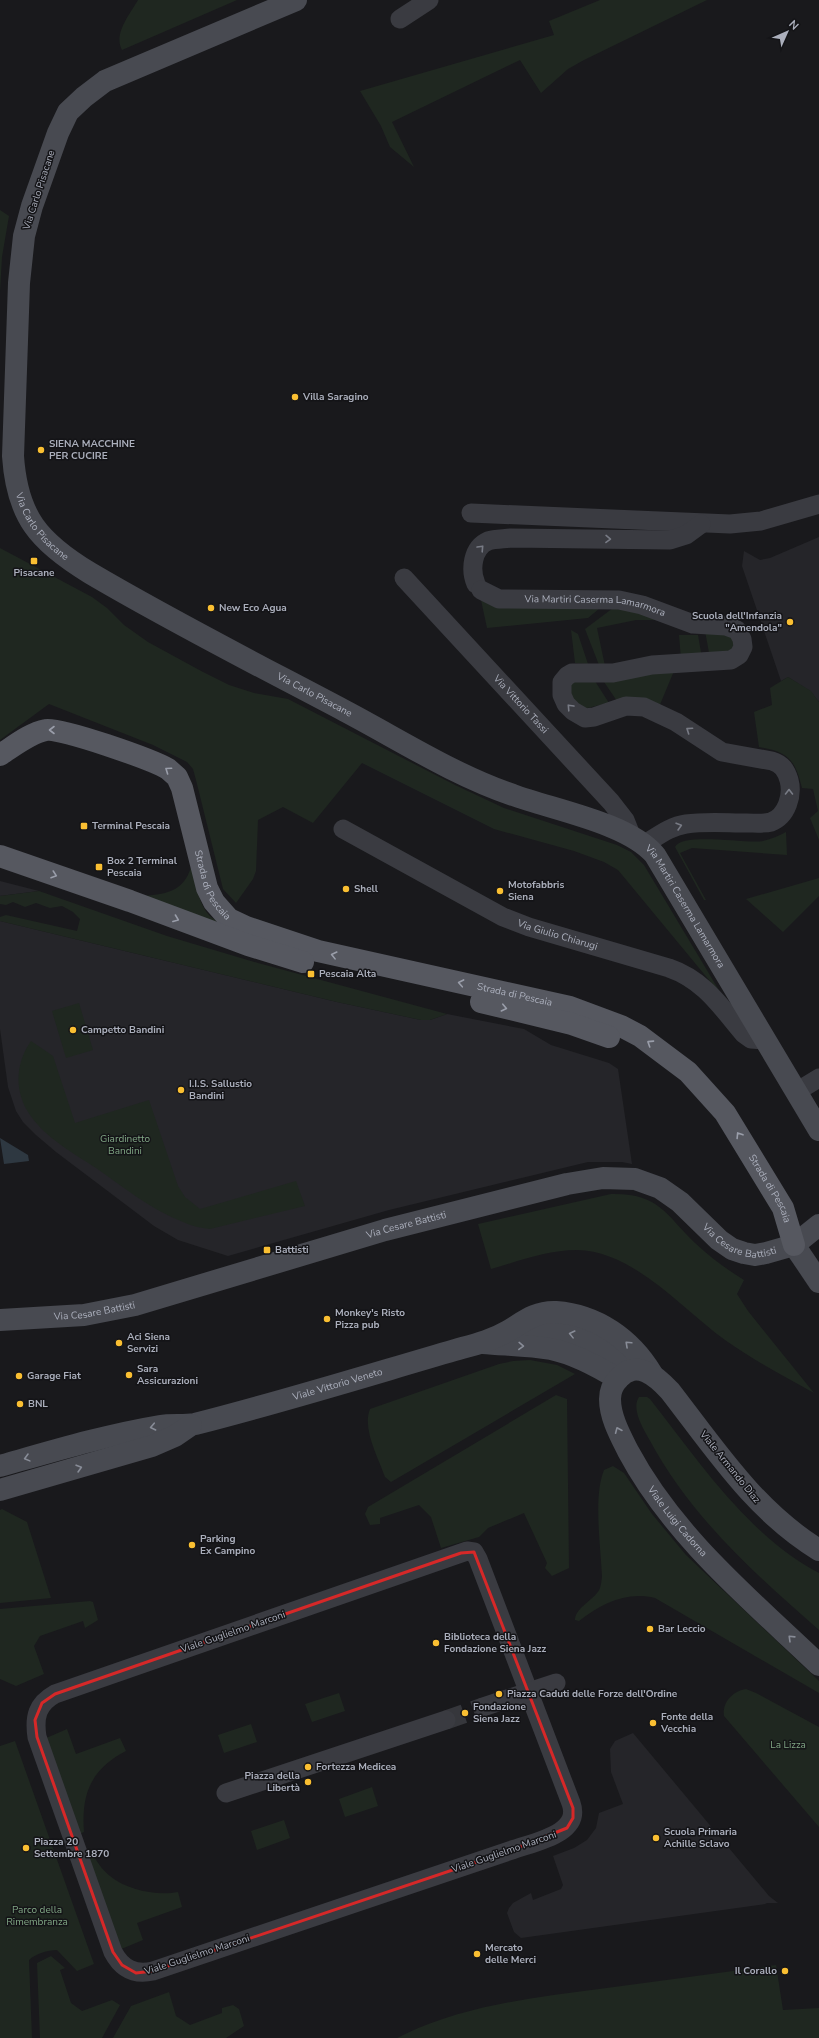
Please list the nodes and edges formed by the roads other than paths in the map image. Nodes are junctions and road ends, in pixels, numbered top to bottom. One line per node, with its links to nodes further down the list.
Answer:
1 (296, 0): 10 (street, Via Carlo Pisacane)
2 (429, 0): 3 (street)
3 (400, 19)
4 (819, 504): 6 (street)
5 (471, 513): 6 (street)
6 (702, 524): 10 (street, Via Martiri Caserma Lamarmora, one-way to 6)
7 (404, 578): 10 (street, Via Vittorio Tassi)
8 (0, 755): 17 (main road, Strada di Pescaia, one-way to 8)
9 (343, 829): 12 (street, Via Giulio Chiarugi)
10 (638, 839): 12 (street, Via Martiri Caserma Lamarmora)
11 (0, 856): 17 (main road, Strada di Pescaia, one-way to 17)
12 (765, 1040): 14 (street, Via Martiri Caserma Lamarmora)
13 (819, 1078): 14 (street)
14 (796, 1092): 15 (street, Via Martiri Caserma Lamarmora)
15 (819, 1130)
16 (819, 1225): 17 (street)
17 (794, 1245): 18 (street); 19 (street, Via Cesare Battisti)
18 (819, 1282)
19 (0, 1320)
20 (507, 1332): 21 (street, Viale Vittorio Veneto); 22 (street, Viale Vittorio Veneto, one-way to 20); 23 (street, Viale Vittorio Veneto, one-way to 20)
21 (482, 1343): 23 (street, Viale Vittorio Veneto, one-way to 23); 24 (street, Viale Vittorio Veneto)
22 (652, 1374): 23 (street); 27 (street, Viale Armando Diaz)
23 (618, 1383): 28 (street, Viale Luigi Cadorna, one-way to 23)
24 (192, 1424): 25 (street, Viale Vittorio Veneto, one-way to 25); 26 (street, Viale Vittorio Veneto, one-way to 24)
25 (0, 1466)
26 (0, 1490)
27 (819, 1550)
28 (819, 1665)
29 (556, 1683): 30 (street)
30 (528, 1692): 30 (street, Viale Guglielmo Marconi); 31 (street)
31 (484, 1707)
32 (446, 1720): 33 (street)
33 (226, 1793)

